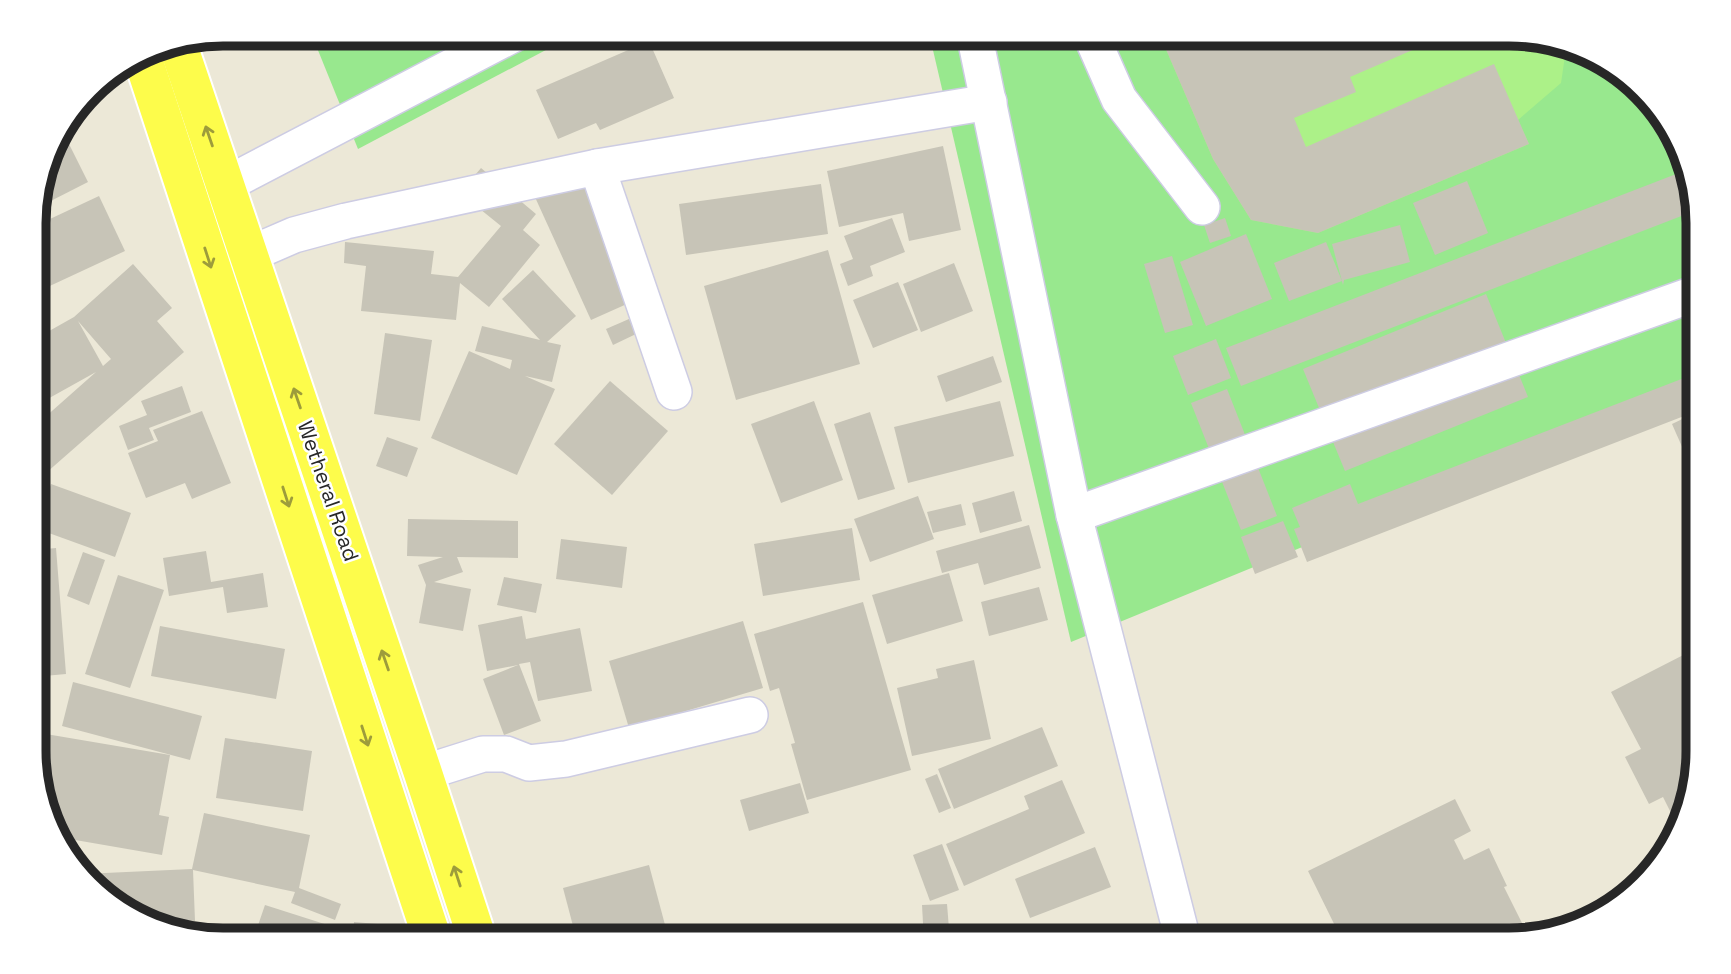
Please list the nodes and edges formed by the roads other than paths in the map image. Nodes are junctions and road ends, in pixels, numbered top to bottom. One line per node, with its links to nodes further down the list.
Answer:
1 (491, 46): 8 (street)
2 (977, 46): 6 (street)
3 (1096, 46): 10 (street)
4 (180, 51): 8 (main road, Wetheral Road, one-way to 4)
5 (145, 64): 9 (main road, Wetheral Road)
6 (989, 102): 7 (street); 14 (street)
7 (597, 167): 11 (street); 13 (street)
8 (225, 185): 9 (street); 11 (main road, Wetheral Road)
9 (190, 203): 17 (main road, Wetheral Road, one-way to 17)
10 (1202, 207)
11 (248, 255): 16 (main road, Wetheral Road, one-way to 11)
12 (1685, 297): 14 (street)
13 (674, 392)
14 (1074, 514): 19 (street)
15 (750, 715): 16 (street)
16 (423, 773): 18 (main road, Wetheral Road, one-way to 16)
17 (429, 928)
18 (474, 928)
19 (1180, 928)

